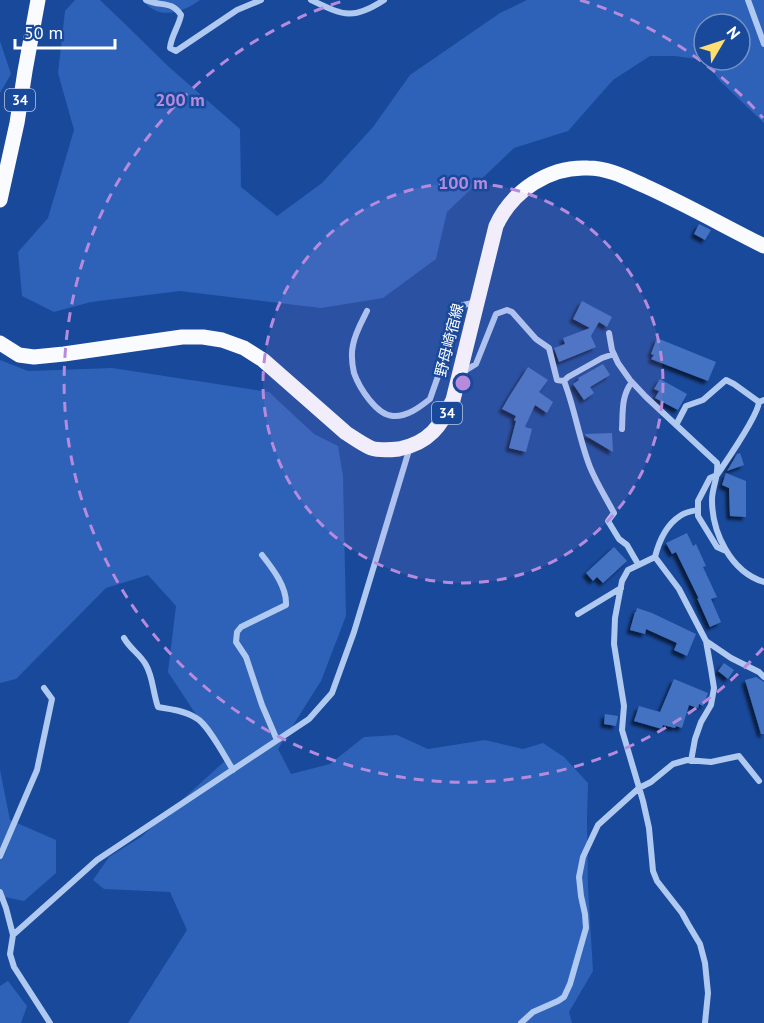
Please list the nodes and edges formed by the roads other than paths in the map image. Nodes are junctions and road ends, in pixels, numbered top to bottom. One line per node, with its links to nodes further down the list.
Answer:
1 (38, 0): 8 (main road, 34)
2 (146, 0): 3 (street)
3 (261, 0)
4 (311, 0): 5 (street)
5 (384, 0)
6 (748, 0): 7 (street)
7 (764, 44)
8 (0, 200)
9 (764, 246): 10 (main road, 野母崎宿線 / 34)
10 (477, 302): 11 (street); 15 (main road, 野母崎宿線 / 34)
11 (367, 310)
12 (609, 333): 14 (street)
13 (0, 343): 21 (main road, 野母崎宿線 / 34)
14 (614, 354): 16 (street); 17 (street)
15 (459, 374): 16 (street); 21 (main road, 野母崎宿線 / 34)
16 (564, 381): 27 (street)
17 (632, 382): 19 (street); 20 (street)
18 (762, 401): 19 (street); 22 (street)
19 (676, 425): 22 (street)
20 (622, 429)
21 (410, 446): 35 (street)
22 (717, 475): 23 (street); 24 (street)
23 (698, 510): 24 (street); 26 (street)
24 (727, 552): 28 (street)
25 (262, 555): 35 (street)
26 (655, 557): 27 (street); 32 (street)
27 (638, 564): 29 (street)
28 (764, 582)
29 (621, 588): 30 (street); 39 (street)
30 (578, 614)
31 (124, 638): 37 (street)
32 (706, 641): 33 (street); 36 (street)
33 (764, 677)
34 (44, 688): 40 (street)
35 (277, 740): 37 (street)
36 (691, 761): 38 (street); 39 (street)
37 (233, 770): 42 (street)
38 (759, 781)
39 (639, 788): 44 (street); 45 (street)
40 (0, 856)
41 (0, 892): 42 (street)
42 (13, 935): 43 (street)
43 (50, 1023)
44 (521, 1023)
45 (705, 1023)

